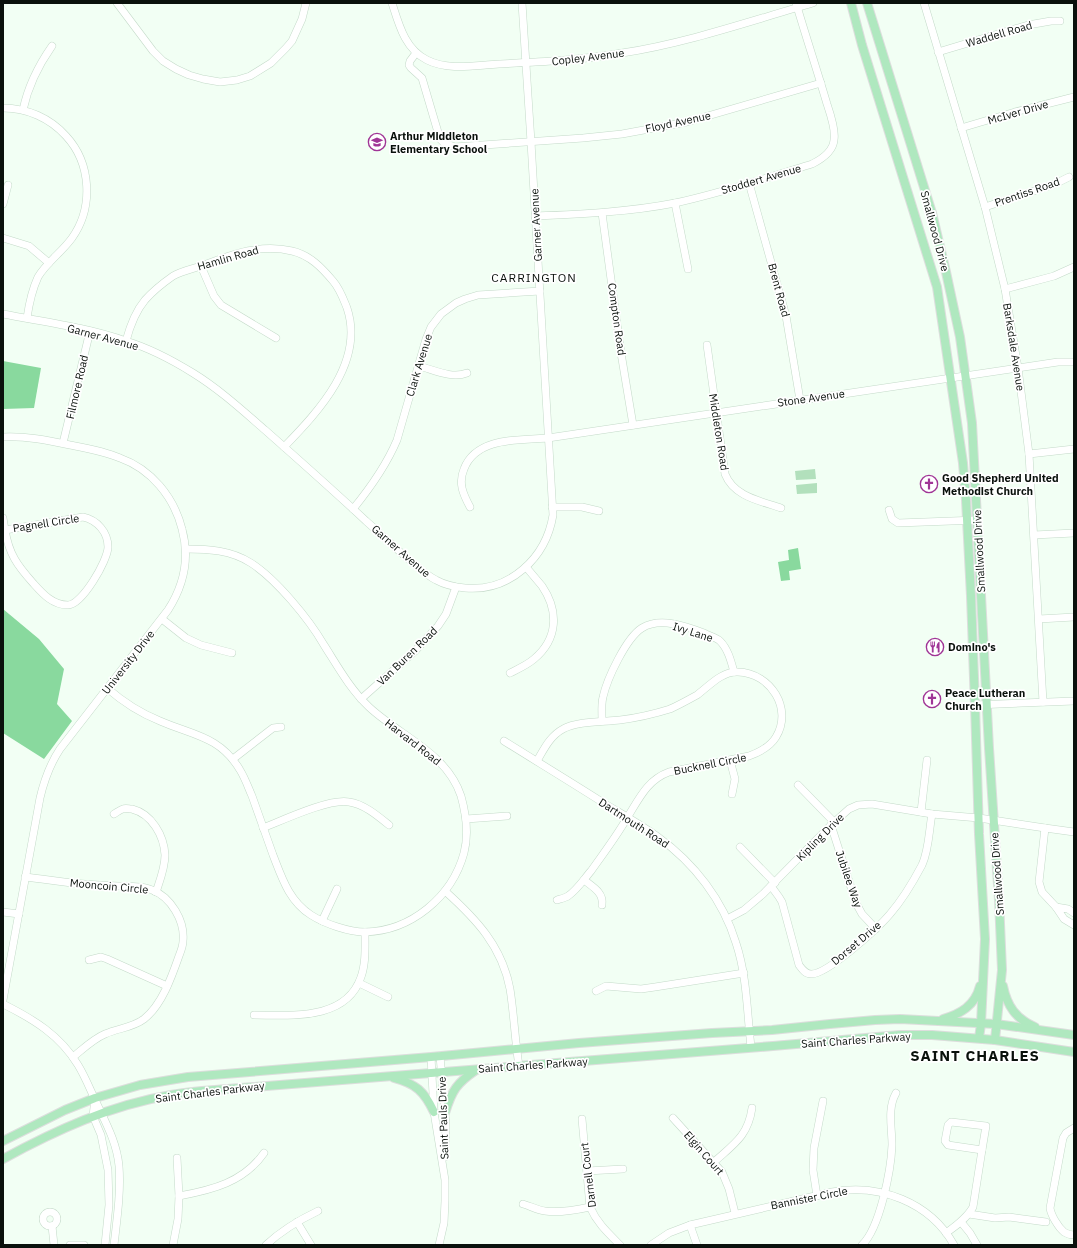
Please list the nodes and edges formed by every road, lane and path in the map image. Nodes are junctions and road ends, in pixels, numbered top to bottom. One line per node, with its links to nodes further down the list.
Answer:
1 (117, 3): 2 (street)
2 (306, 3)
3 (522, 3): 14 (street, Garner Avenue)
4 (812, 3): 9 (street, Copley Avenue)
5 (851, 3): 47 (main road, Smallwood Drive)
6 (867, 3): 46 (main road, Smallwood Drive)
7 (924, 3): 12 (street, Barksdale Avenue)
8 (395, 4): 13 (street, Copley Avenue)
9 (796, 5): 14 (street, Copley Avenue); 15 (street, Stoddert Avenue)
10 (1060, 21): 12 (street, Waddell Road)
11 (52, 46): 18 (street)
12 (938, 52): 19 (street, Barksdale Avenue)
13 (416, 53): 14 (street, Copley Avenue); 20 (street, Floyd Avenue)
14 (526, 63): 20 (street, Garner Avenue)
15 (820, 83): 20 (street, Floyd Avenue); 22 (street, Stoddert Avenue)
16 (1074, 97): 19 (street, McIver Drive)
17 (3, 108): 18 (street)
18 (23, 110): 30 (street)
19 (961, 128): 26 (street, Barksdale Avenue)
20 (531, 142): 28 (street, Garner Avenue)
21 (1069, 177): 26 (street, Prentiss Road)
22 (749, 183): 24 (street, Stoddert Avenue); 48 (street, Brent Road)
23 (8, 185): 25 (street)
24 (675, 203): 27 (street, Stoddert Avenue); 33 (street)
25 (3, 204)
26 (985, 207): 34 (street, Barksdale Avenue)
27 (602, 213): 28 (street, Stoddert Avenue); 50 (street, Compton Road)
28 (535, 216): 35 (street, Garner Avenue)
29 (3, 238): 30 (street)
30 (48, 263): 37 (street)
31 (201, 266): 39 (street); 40 (street, Hamlin Road); 54 (street, Hamlin Road)
32 (1074, 267): 34 (street)
33 (688, 269)
34 (1005, 289): 44 (street, Barksdale Avenue)
35 (540, 291): 43 (street, Clark Avenue); 52 (street, Garner Avenue)
36 (3, 314): 37 (street, Garner Avenue)
37 (27, 318): 38 (street, Garner Avenue)
38 (90, 331): 40 (street, Garner Avenue); 53 (street, Filmore Road)
39 (276, 338)
40 (126, 341): 54 (street, Garner Avenue)
41 (706, 345): 49 (street, Middleton Road)
42 (1074, 362): 44 (street, Stone Avenue)
43 (419, 366): 45 (street); 60 (street, Clark Avenue)
44 (1018, 368): 46 (street, Stone Avenue); 56 (street, Barksdale Avenue)
45 (467, 373)
46 (966, 376): 47 (street, Stone Avenue); 65 (main road, Smallwood Drive)
47 (949, 378): 48 (street, Stone Avenue); 64 (main road, Smallwood Drive)
48 (800, 400): 49 (street, Stone Avenue)
49 (716, 412): 50 (street, Stone Avenue); 59 (street, Middleton Road)
50 (633, 425): 52 (street, Stone Avenue)
51 (3, 436): 53 (street, University Drive)
52 (548, 438): 57 (street, Stone Avenue); 58 (street, Garner Avenue)
53 (63, 443): 69 (street, University Drive)
54 (284, 447): 60 (street, Garner Avenue)
55 (1074, 449): 56 (street)
56 (1029, 454): 68 (street, Barksdale Avenue)
57 (470, 507)
58 (552, 507): 62 (street); 70 (street, Garner Avenue)
59 (781, 508)
60 (353, 509): 71 (street, Garner Avenue)
61 (889, 510): 64 (street)
62 (598, 511)
63 (3, 518): 66 (street, Pagnell Circle)
64 (967, 520): 65 (street); 83 (main road, Smallwood Drive)
65 (978, 520): 82 (main road, Smallwood Drive)
66 (5, 530): 66 (street, Pagnell Circle)
67 (1074, 533): 68 (street)
68 (1034, 535): 74 (street, Barksdale Avenue)
69 (186, 549): 73 (street, University Drive); 79 (street, Harvard Road)
70 (526, 567): 71 (street, Garner Avenue); 77 (street)
71 (456, 587): 79 (street, Van Buren Road)
72 (1074, 617): 74 (street)
73 (162, 619): 75 (street); 78 (street, University Drive)
74 (1039, 619): 81 (street, Barksdale Avenue)
75 (232, 653)
76 (734, 672): 84 (street); 84 (street, Ivy Lane); 88 (street, Bucknell Circle)
77 (510, 673)
78 (107, 688): 87 (street, Harvard Road); 107 (street, University Drive)
79 (361, 699): 99 (street, Harvard Road)
80 (1074, 701): 81 (street)
81 (1043, 702): 82 (street)
82 (987, 704): 83 (street); 100 (main road, Smallwood Drive)
83 (976, 705): 98 (main road, Smallwood Drive)
84 (602, 721): 90 (street)
85 (281, 727): 87 (street)
86 (504, 741): 90 (street, Dartmouth Road)
87 (233, 759): 103 (street, Harvard Road)
88 (730, 760): 92 (street); 97 (street, Bucknell Circle)
89 (927, 760): 93 (street)
90 (536, 761): 97 (street, Dartmouth Road)
91 (798, 785): 101 (street)
92 (732, 794)
93 (921, 812): 95 (street, Kipling Drive); 101 (street, Kipling Drive)
94 (114, 814): 112 (street)
95 (932, 814): 98 (street, Kipling Drive); 122 (street, Dorset Drive)
96 (507, 816): 99 (street)
97 (628, 818): 108 (street, Bucknell Circle); 119 (street, Dartmouth Road)
98 (978, 818): 100 (street, Kipling Drive); 127 (main road, Smallwood Drive)
99 (466, 819): 111 (street, Harvard Road)
100 (994, 820): 104 (street, Kipling Drive); 125 (main road, Smallwood Drive)
101 (833, 823): 109 (street, Kipling Drive); 122 (street, Jubilee Way)
102 (389, 825): 103 (street)
103 (263, 828): 120 (street, Harvard Road)
104 (1045, 828): 105 (street, Kipling Drive); 115 (street)
105 (1074, 832)
106 (740, 847): 109 (street)
107 (25, 877): 112 (street, Mooncoin Circle); 118 (street, University Drive)
108 (584, 880): 113 (street, Bucknell Circle); 114 (street)
109 (773, 885): 119 (street, Kipling Drive); 122 (street, Dorset Drive)
110 (337, 888): 120 (street)
111 (444, 891): 123 (street, Harvard Road); 143 (street)
112 (156, 892): 129 (street, Mooncoin Circle)
113 (557, 900)
114 (602, 905)
115 (1056, 907): 117 (street); 121 (street)
116 (3, 912): 118 (street)
117 (1074, 913)
118 (19, 914): 132 (street, University Drive)
119 (728, 919): 126 (street, Dartmouth Road)
120 (322, 921): 123 (street, Harvard Road)
121 (1074, 925)
122 (876, 929)
123 (366, 932): 128 (street)
124 (90, 960): 129 (street)
125 (1002, 970): 137 (main road, Smallwood Drive); 139 (main road)
126 (744, 973): 130 (street); 138 (street, Dartmouth Road)
127 (982, 974): 135 (main road); 136 (main road, Smallwood Drive)
128 (359, 983): 131 (street); 134 (street)
129 (166, 986): 147 (street, Mooncoin Circle)
130 (596, 991)
131 (388, 997)
132 (3, 1000)
133 (3, 1004): 147 (street)
134 (254, 1015)
135 (937, 1021): 136 (main road, Saint Charles Parkway); 138 (main road, Saint Charles Parkway)
136 (981, 1024): 137 (main road, Saint Charles Parkway); 141 (main road, Smallwood Drive)
137 (996, 1024): 139 (main road, Saint Charles Parkway); 142 (main road, Smallwood Drive)
138 (749, 1030): 143 (main road, Saint Charles Parkway); 144 (street, Dartmouth Road)
139 (1045, 1030): 140 (main road, Saint Charles Parkway)
140 (1074, 1035)
141 (979, 1038): 142 (main road, Saint Charles Parkway); 144 (main road, Saint Charles Parkway)
142 (995, 1040): 145 (main road, Saint Charles Parkway)
143 (517, 1048): 146 (main road, Saint Charles Parkway); 149 (street)
144 (751, 1048): 149 (main road, Saint Charles Parkway)
145 (1074, 1052)
146 (440, 1056): 148 (main road, Saint Charles Parkway); 151 (street, Saint Pauls Drive)
147 (73, 1057): 155 (street)
148 (431, 1057): 152 (street, Saint Pauls Drive); 155 (main road, Saint Charles Parkway)
149 (519, 1066): 150 (main road, Saint Charles Parkway)
150 (478, 1069): 151 (main road, Saint Charles Parkway); 160 (main road)
151 (441, 1072): 152 (main road, Saint Charles Parkway); 160 (street, Saint Pauls Drive)
152 (432, 1073): 153 (main road, Saint Charles Parkway); 158 (street, Saint Pauls Drive)
153 (389, 1076): 158 (main road); 159 (main road, Saint Charles Parkway)
154 (896, 1093): 174 (street)
155 (94, 1098): 159 (street); 161 (street); 165 (main road, Saint Charles Parkway)
156 (823, 1101): 176 (street)
157 (752, 1108): 170 (street)
158 (434, 1112): 173 (street, Saint Pauls Drive)
159 (102, 1113): 161 (main road, Saint Charles Parkway); 193 (street)
160 (445, 1113): 173 (street, Saint Pauls Drive)
161 (93, 1116): 169 (main road, Saint Charles Parkway); 192 (street)
162 (673, 1118): 170 (street, Elgin Court)
163 (582, 1119): 172 (street, Darnell Court)
164 (1074, 1128): 188 (street)
165 (3, 1141)
166 (982, 1150): 166 (street); 181 (street)
167 (264, 1153): 175 (street)
168 (177, 1158): 175 (street)
169 (3, 1159)
170 (714, 1162): 180 (street, Elgin Court)
171 (623, 1169): 172 (street)
172 (587, 1171): 178 (street, Darnell Court)
173 (445, 1180): 197 (street, Saint Pauls Drive)
174 (884, 1193): 176 (street, Bannister Circle); 187 (street, Bannister Circle); 201 (street)
175 (179, 1196): 194 (street)
176 (817, 1196): 180 (street, Bannister Circle)
177 (523, 1204): 178 (street)
178 (590, 1207): 198 (street, Darnell Court)
179 (318, 1211): 182 (street)
180 (735, 1213): 185 (street, Bannister Circle)
181 (969, 1214): 183 (street); 184 (street)
182 (297, 1222): 195 (street); 196 (street)
183 (961, 1222): 187 (street); 203 (street)
184 (1046, 1222)
185 (690, 1224): 199 (street, Bannister Circle); 200 (street)
186 (52, 1226): 189 (street)
187 (946, 1233): 202 (street, Bannister Circle)
188 (1074, 1235)
189 (54, 1245)
190 (70, 1245): 191 (street)
191 (84, 1245)
192 (105, 1245)
193 (114, 1245)
194 (173, 1245)
195 (266, 1245)
196 (311, 1245)
197 (439, 1245)
198 (620, 1245)
199 (651, 1245)
200 (697, 1245)
201 (862, 1245)
202 (954, 1245)
203 (977, 1245)

